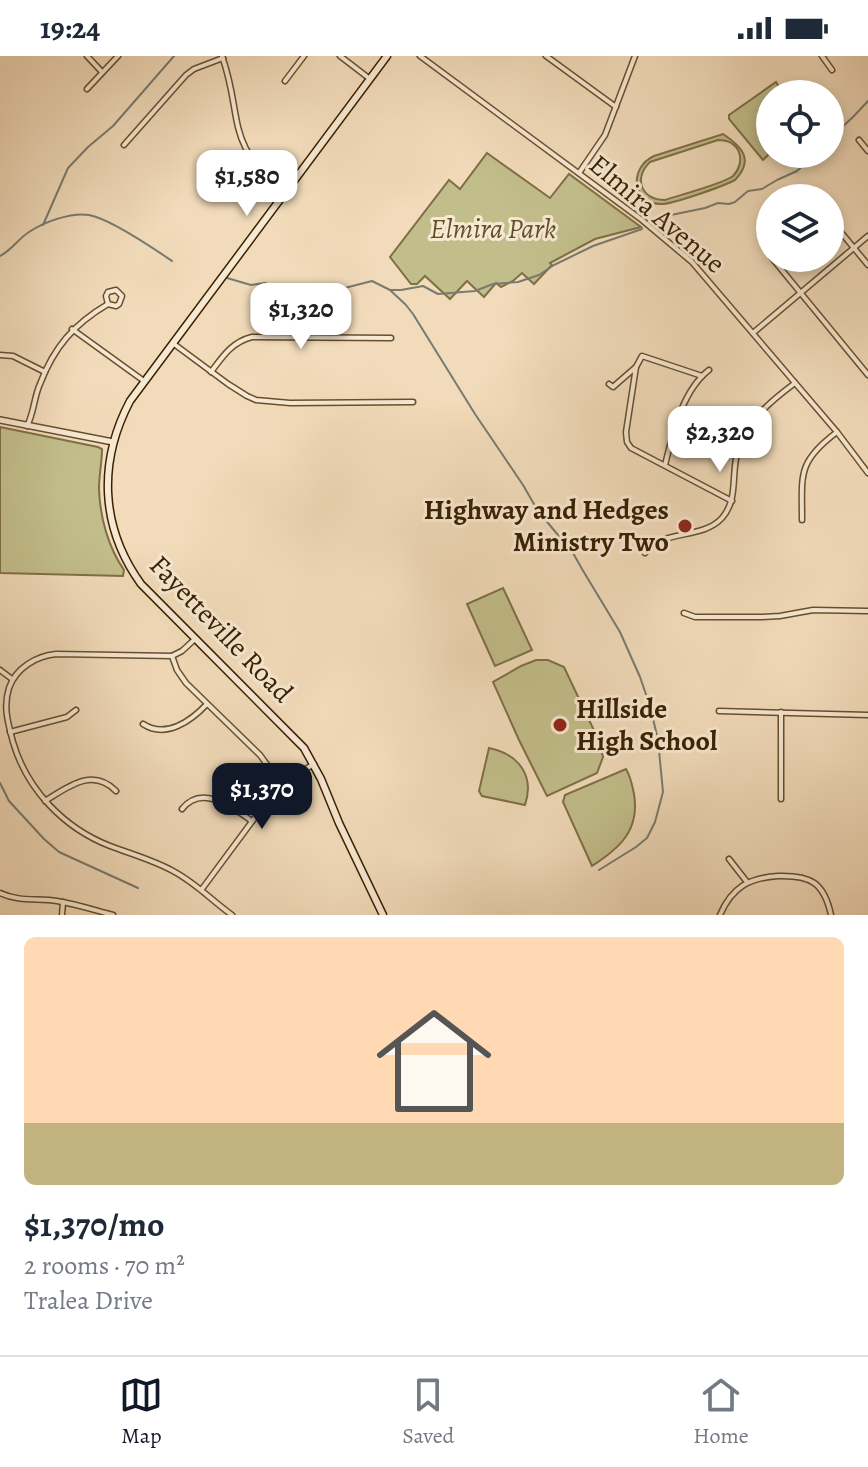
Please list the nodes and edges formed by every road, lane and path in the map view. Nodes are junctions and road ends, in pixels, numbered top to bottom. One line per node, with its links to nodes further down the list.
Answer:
1 (87, 56): 12 (street)
2 (118, 56): 12 (street)
3 (304, 56): 14 (street)
4 (340, 56): 13 (street)
5 (387, 56): 13 (main road, Fayetteville Road)
6 (420, 56): 20 (street, Elmira Avenue)
7 (635, 56): 16 (street)
8 (822, 56): 11 (street)
9 (222, 57): 18 (street); 21 (street)
10 (549, 57): 16 (street)
11 (832, 70)
12 (102, 73): 15 (street)
13 (370, 79): 21 (main road, Fayetteville Road)
14 (285, 81)
15 (87, 89)
16 (616, 107): 20 (street)
17 (859, 140): 19 (street)
18 (124, 145)
19 (868, 151)
20 (579, 173): 30 (street, Elmira Avenue)
21 (286, 191): 32 (main road, Fayetteville Road)
22 (844, 236): 24 (street)
23 (868, 236): 24 (street)
24 (854, 248): 25 (street); 27 (street)
25 (868, 265)
26 (783, 272): 27 (street)
27 (801, 293): 30 (street); 38 (street)
28 (108, 304): 28 (street); 29 (street)
29 (72, 329): 36 (street); 40 (street)
30 (753, 333): 41 (street, Elmira Avenue)
31 (391, 338): 37 (street)
32 (172, 342): 37 (street); 40 (main road, Fayetteville Road)
33 (3, 354): 36 (street)
34 (633, 369): 39 (street); 42 (street); 48 (street)
35 (709, 370): 39 (street)
36 (45, 372): 45 (street)
37 (211, 372): 43 (street)
38 (868, 375)
39 (702, 376): 48 (street)
40 (144, 381): 47 (main road, Fayetteville Road)
41 (795, 383): 46 (street, Elmira Avenue); 50 (street)
42 (609, 384)
43 (413, 402)
44 (0, 420): 45 (street)
45 (27, 426): 47 (street)
46 (837, 432): 49 (street, Elmira Avenue); 51 (street)
47 (113, 442): 55 (main road, Fayetteville Road)
48 (665, 465): 50 (street)
49 (868, 473)
50 (732, 501): 52 (street)
51 (802, 520)
52 (645, 553)
53 (868, 611): 54 (street)
54 (684, 613)
55 (195, 639): 56 (street); 66 (main road, Fayetteville Road)
56 (172, 656): 58 (street); 59 (street)
57 (0, 670): 58 (street)
58 (12, 679): 65 (street)
59 (207, 704): 64 (street); 67 (street)
60 (76, 710): 65 (street)
61 (719, 711): 62 (street)
62 (781, 712): 63 (street); 69 (street)
63 (868, 715)
64 (143, 724)
65 (10, 732): 70 (street)
66 (314, 764): 67 (street); 81 (main road, Fayetteville Road)
67 (282, 785): 72 (street)
68 (116, 791): 70 (street)
69 (781, 799)
70 (45, 801): 75 (street)
71 (182, 809): 72 (street)
72 (252, 821): 75 (street)
73 (729, 859): 74 (street)
74 (747, 882): 82 (street); 83 (street)
75 (202, 889): 80 (street)
76 (0, 893): 77 (street)
77 (63, 902): 78 (street); 79 (street)
78 (62, 915)
79 (113, 915)
80 (232, 915)
81 (383, 915)
82 (720, 915)
83 (831, 915)

